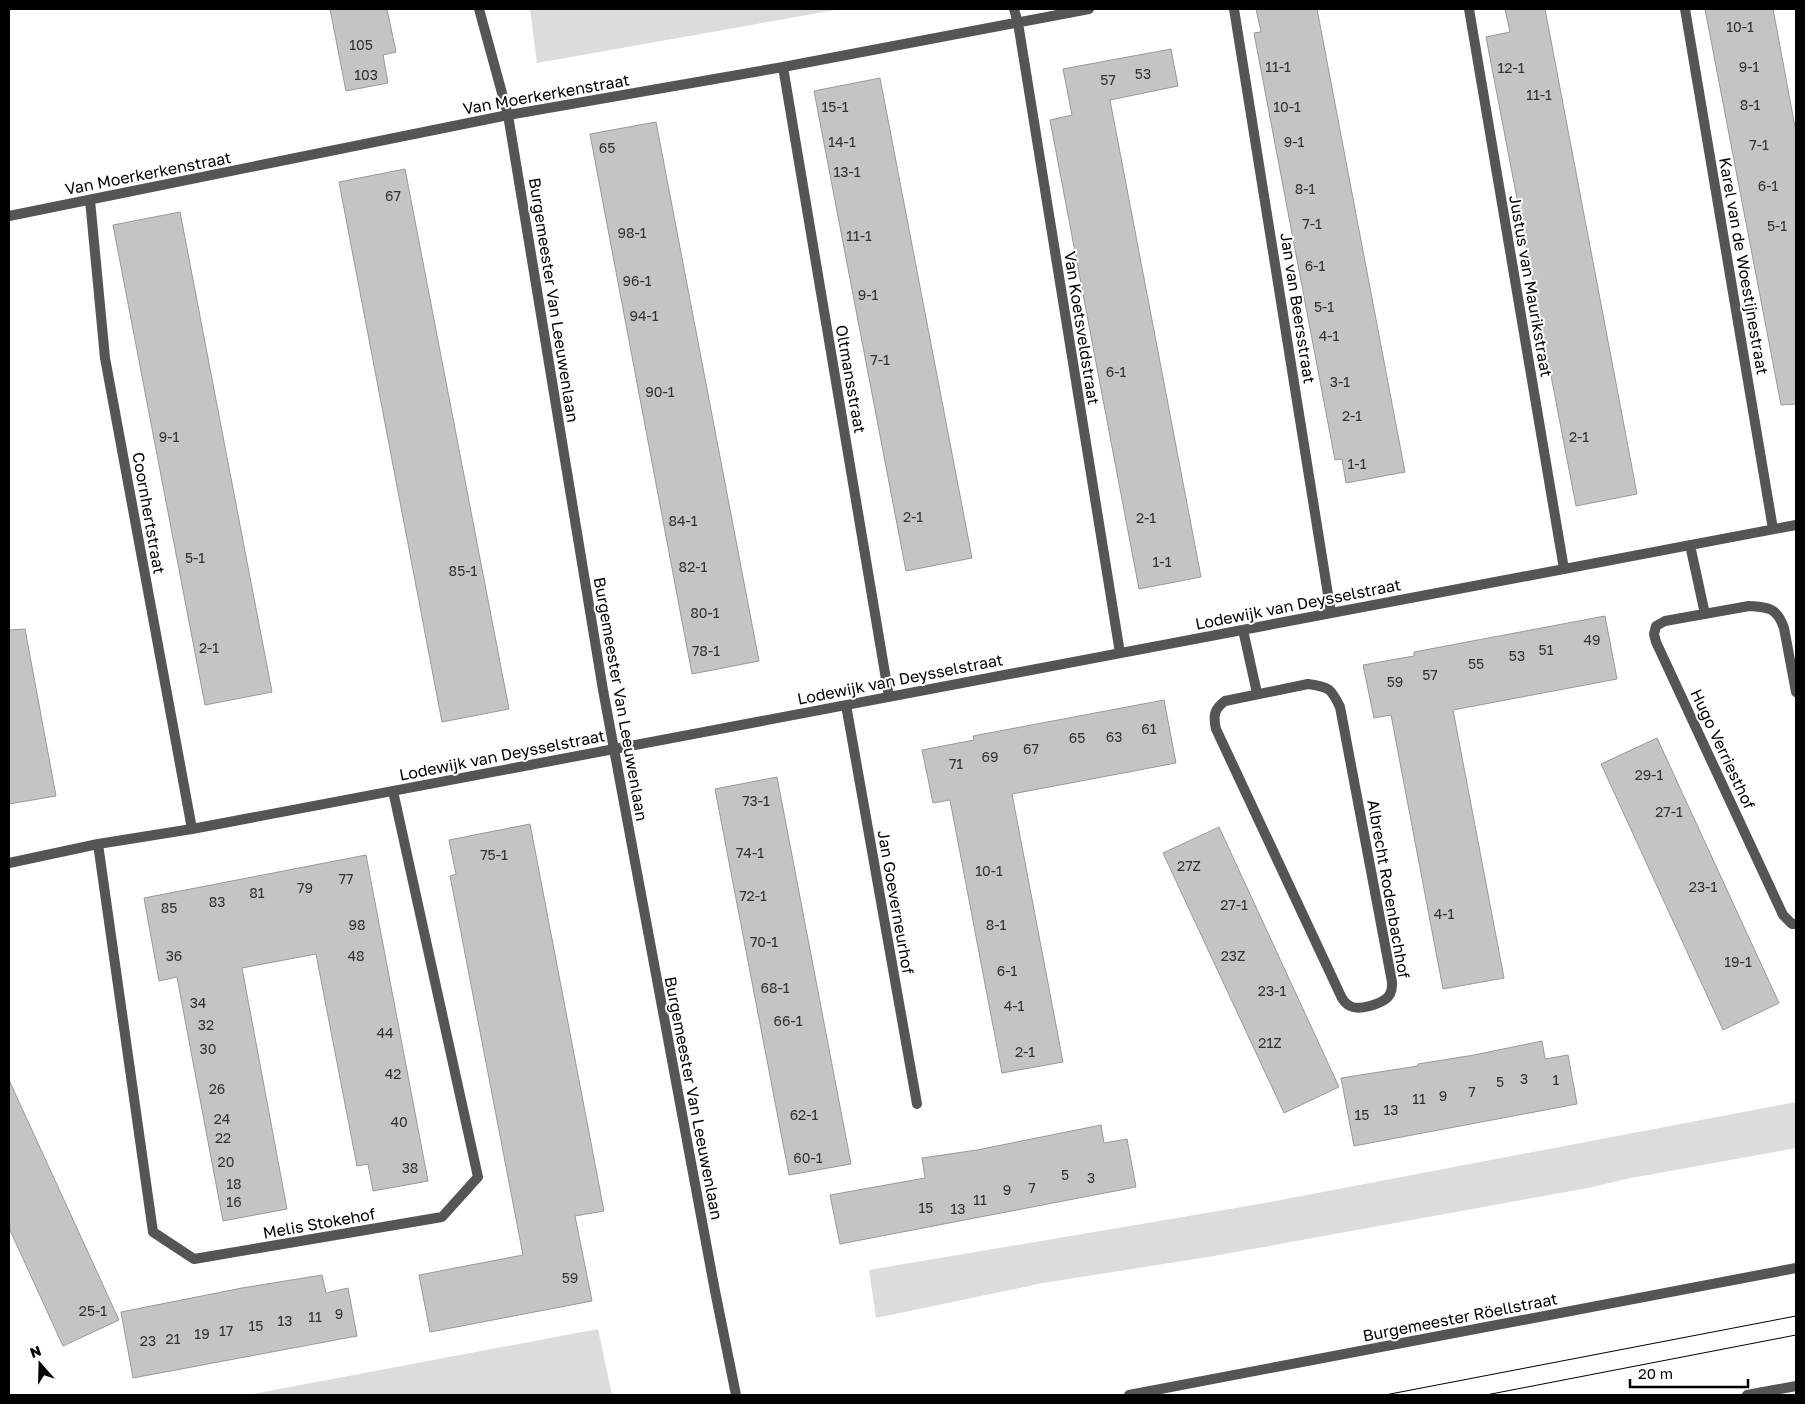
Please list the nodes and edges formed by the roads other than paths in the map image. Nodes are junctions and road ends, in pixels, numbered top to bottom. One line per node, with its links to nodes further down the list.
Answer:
1 (479, 9): 9 (street, Burgemeester Van Leeuwenlaan)
2 (1014, 9): 7 (street, Van Koetsveldstraat)
3 (1089, 9): 7 (street, Van Moerkerkenstraat)
4 (1234, 9): 16 (street, Jan van Beersstraat)
5 (1469, 9): 15 (street, Justus van Maurikstraat)
6 (1685, 9): 13 (street, Karel van de Woestijnestraat)
7 (1018, 24): 8 (street, Van Moerkerkenstraat); 19 (street, Van Koetsveldstraat)
8 (783, 67): 9 (street, Van Moerkerkenstraat); 22 (street, Oltmansstraat)
9 (508, 115): 10 (street, Van Moerkerkenstraat); 24 (street, Burgemeester Van Leeuwenlaan)
10 (90, 200): 11 (street, Van Moerkerkenstraat); 26 (street, Coornhertstraat)
11 (9, 216)
12 (1796, 525): 13 (street, Lodewijk van Deysselstraat)
13 (1773, 529): 14 (street, Lodewijk van Deysselstraat)
14 (1690, 545): 15 (street, Lodewijk van Deysselstraat); 17 (street)
15 (1564, 569): 16 (street, Lodewijk van Deysselstraat)
16 (1331, 613): 18 (street, Lodewijk van Deysselstraat)
17 (1705, 614): 20 (street, Hugo Verriesthof); 29 (street, Hugo Verriesthof)
18 (1243, 630): 19 (street, Lodewijk van Deysselstraat); 21 (street)
19 (1120, 653): 22 (street, Lodewijk van Deysselstraat)
20 (1796, 692)
21 (1257, 693): 21 (street, Albrecht Rodenbachhof)
22 (889, 697): 23 (street, Lodewijk van Deysselstraat)
23 (846, 705): 24 (street, Lodewijk van Deysselstraat); 30 (street, Jan Goeverneurhof)
24 (614, 749): 25 (street, Lodewijk van Deysselstraat); 33 (street, Burgemeester Van Leeuwenlaan)
25 (393, 791): 26 (street, Lodewijk van Deysselstraat); 27 (street, Melis Stokehof)
26 (192, 829): 27 (street, Lodewijk van Deysselstraat)
27 (98, 844): 28 (street, Lodewijk van Deysselstraat)
28 (9, 863)
29 (1796, 924)
30 (917, 1104)
31 (1796, 1268): 34 (street, Burgemeester Röellstraat)
32 (1796, 1386): 35 (street)
33 (736, 1395)
34 (1129, 1395)
35 (1747, 1395)

